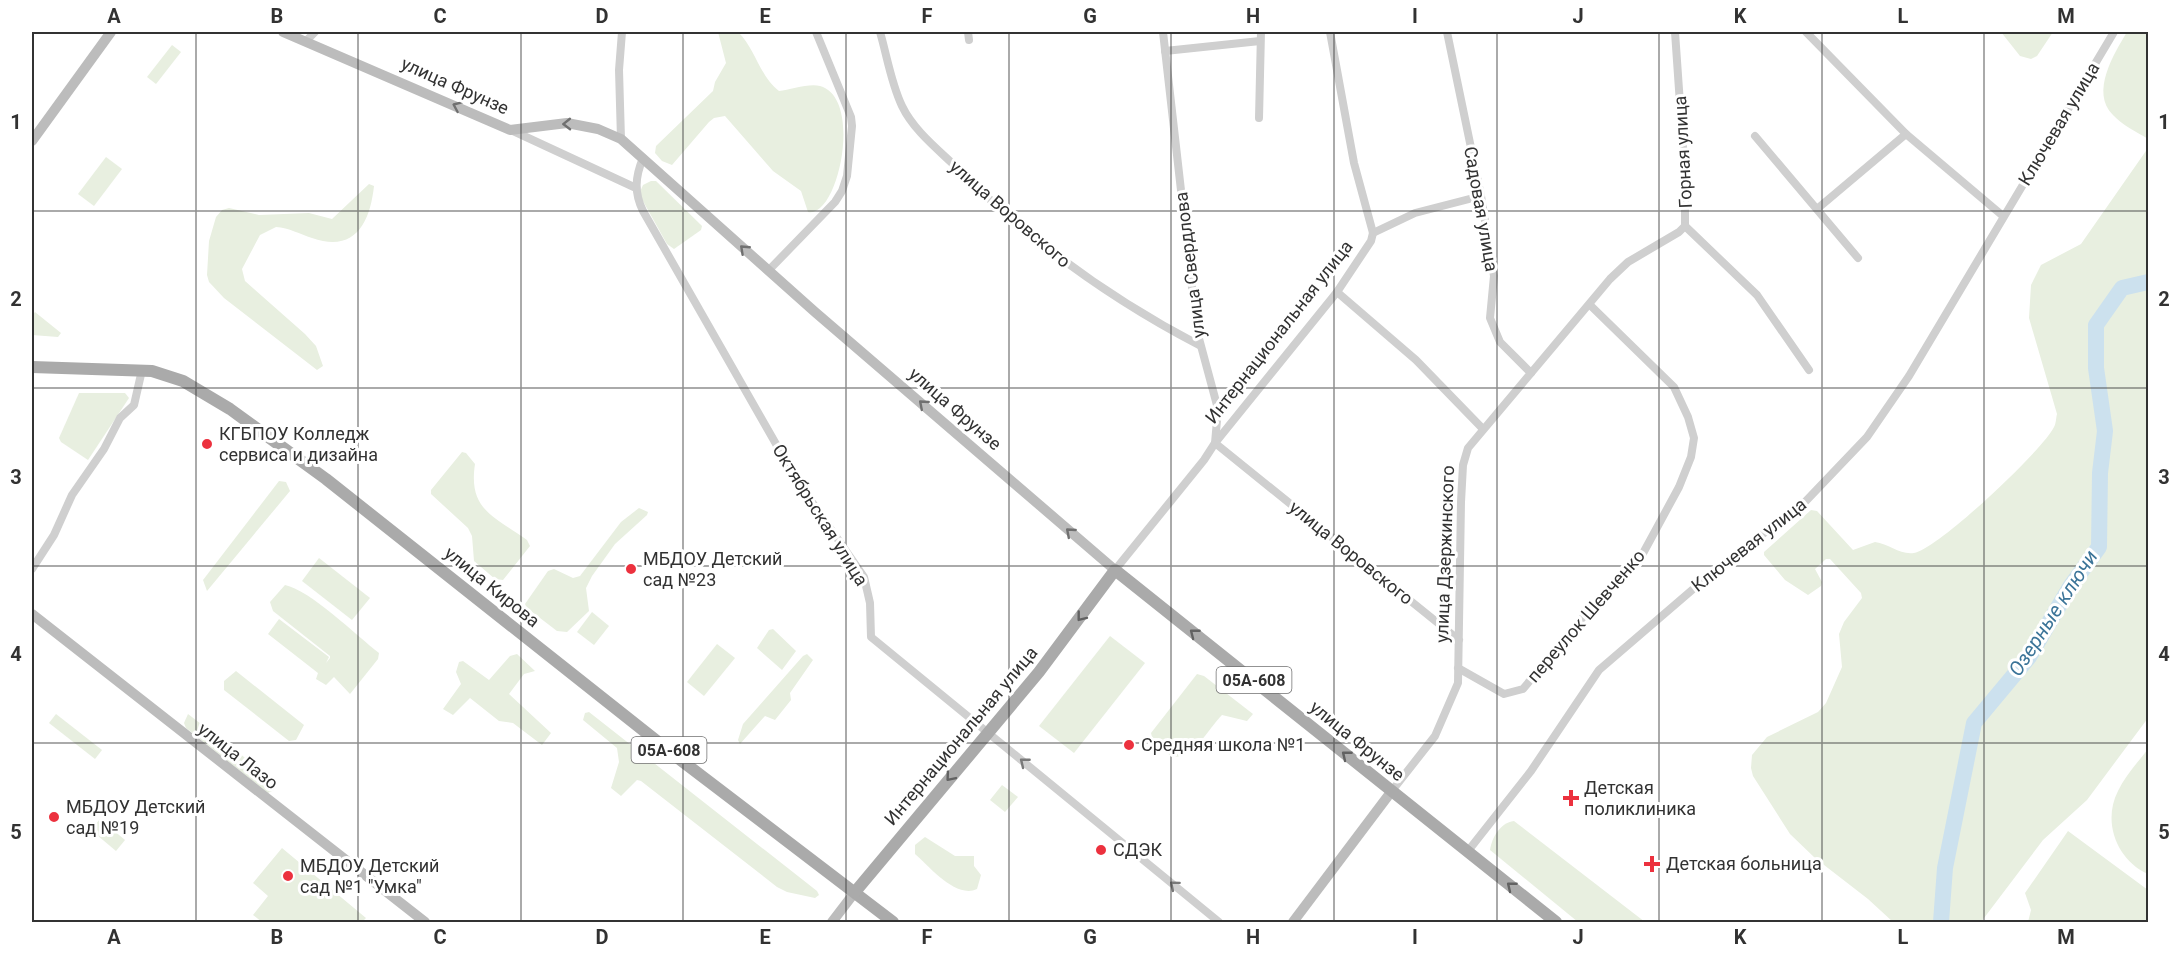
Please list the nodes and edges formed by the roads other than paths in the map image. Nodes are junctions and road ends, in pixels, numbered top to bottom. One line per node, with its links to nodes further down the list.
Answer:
1 (111, 32): 21 (main road)
2 (283, 32): 14 (main road, улица Фрунзе)
3 (315, 32): 14 (street)
4 (622, 32): 20 (street)
5 (816, 32): 30 (street)
6 (880, 32): 33 (street, улица Воровского)
7 (1163, 32): 15 (street, улица Свердлова)
8 (1330, 32): 28 (street, Интернациональная улица)
9 (1447, 32): 24 (street, Садовая улица)
10 (1675, 32): 27 (street, Горная улица)
11 (1806, 32): 18 (street)
12 (2114, 32): 26 (street, Ключевая улица)
13 (1261, 36): 15 (street); 16 (street)
14 (306, 41): 17 (main road, улица Фрунзе, one-way to 14)
15 (1165, 51): 33 (street, улица Свердлова)
16 (1259, 118)
17 (510, 130): 20 (main road, улица Фрунзе / 05А-608, one-way to 17); 23 (street)
18 (1906, 134): 25 (street); 26 (street)
19 (1755, 136): 25 (street)
20 (621, 139): 22 (main road, улица Фрунзе / 05А-608)
21 (32, 141)
22 (643, 159): 23 (street); 30 (main road, улица Фрунзе / 05А-608, one-way to 22)
23 (636, 188): 45 (street, Октябрьская улица)
24 (1481, 196): 28 (street); 37 (street, Садовая улица)
25 (1817, 209): 29 (street)
26 (2003, 216): 47 (street, Ключевая улица)
27 (1685, 226): 32 (street, улица Дзержинского); 36 (street, Горная улица)
28 (1373, 232): 31 (street, Интернациональная улица)
29 (1858, 258)
30 (768, 272): 41 (main road, улица Фрунзе / 05А-608, one-way to 30)
31 (1337, 292): 38 (street); 39 (street, Интернациональная улица)
32 (1590, 304): 37 (street, улица Дзержинского); 44 (street, переулок Шевченко)
33 (1199, 345): 39 (street, улица Свердлова)
34 (32, 367): 35 (main road, улица Кирова / 05А-608)
35 (142, 370): 40 (street); 48 (main road, улица Кирова / 05А-608)
36 (1809, 370)
37 (1531, 373): 38 (street, улица Дзержинского)
38 (1483, 429): 43 (street, улица Дзержинского)
39 (1215, 442): 41 (street, улица Свердлова); 43 (street, улица Воровского)
40 (32, 569)
41 (1115, 570): 45 (main road, Интернациональная улица, one-way to 45); 46 (main road, улица Фрунзе / 05А-608, one-way to 41)
42 (32, 614): 49 (main road, улица Лазо)
43 (1459, 640): 44 (street, улица Дзержинского)
44 (1458, 668): 46 (street, улица Дзержинского)
45 (987, 732): 48 (main road, Интернациональная улица, one-way to 48); 52 (street, Октябрьская улица, one-way to 45)
46 (1391, 792): 47 (main road, улица Фрунзе / 05А-608); 53 (main road, улица Дзержинского)
47 (1468, 851): 54 (main road, улица Фрунзе / 05А-608, one-way to 47)
48 (855, 892): 50 (main road, Интернациональная улица); 51 (main road, улица Кирова / 05А-608)
49 (419, 921)
50 (832, 922)
51 (893, 922)
52 (1219, 922)
53 (1293, 922)
54 (1557, 922)

